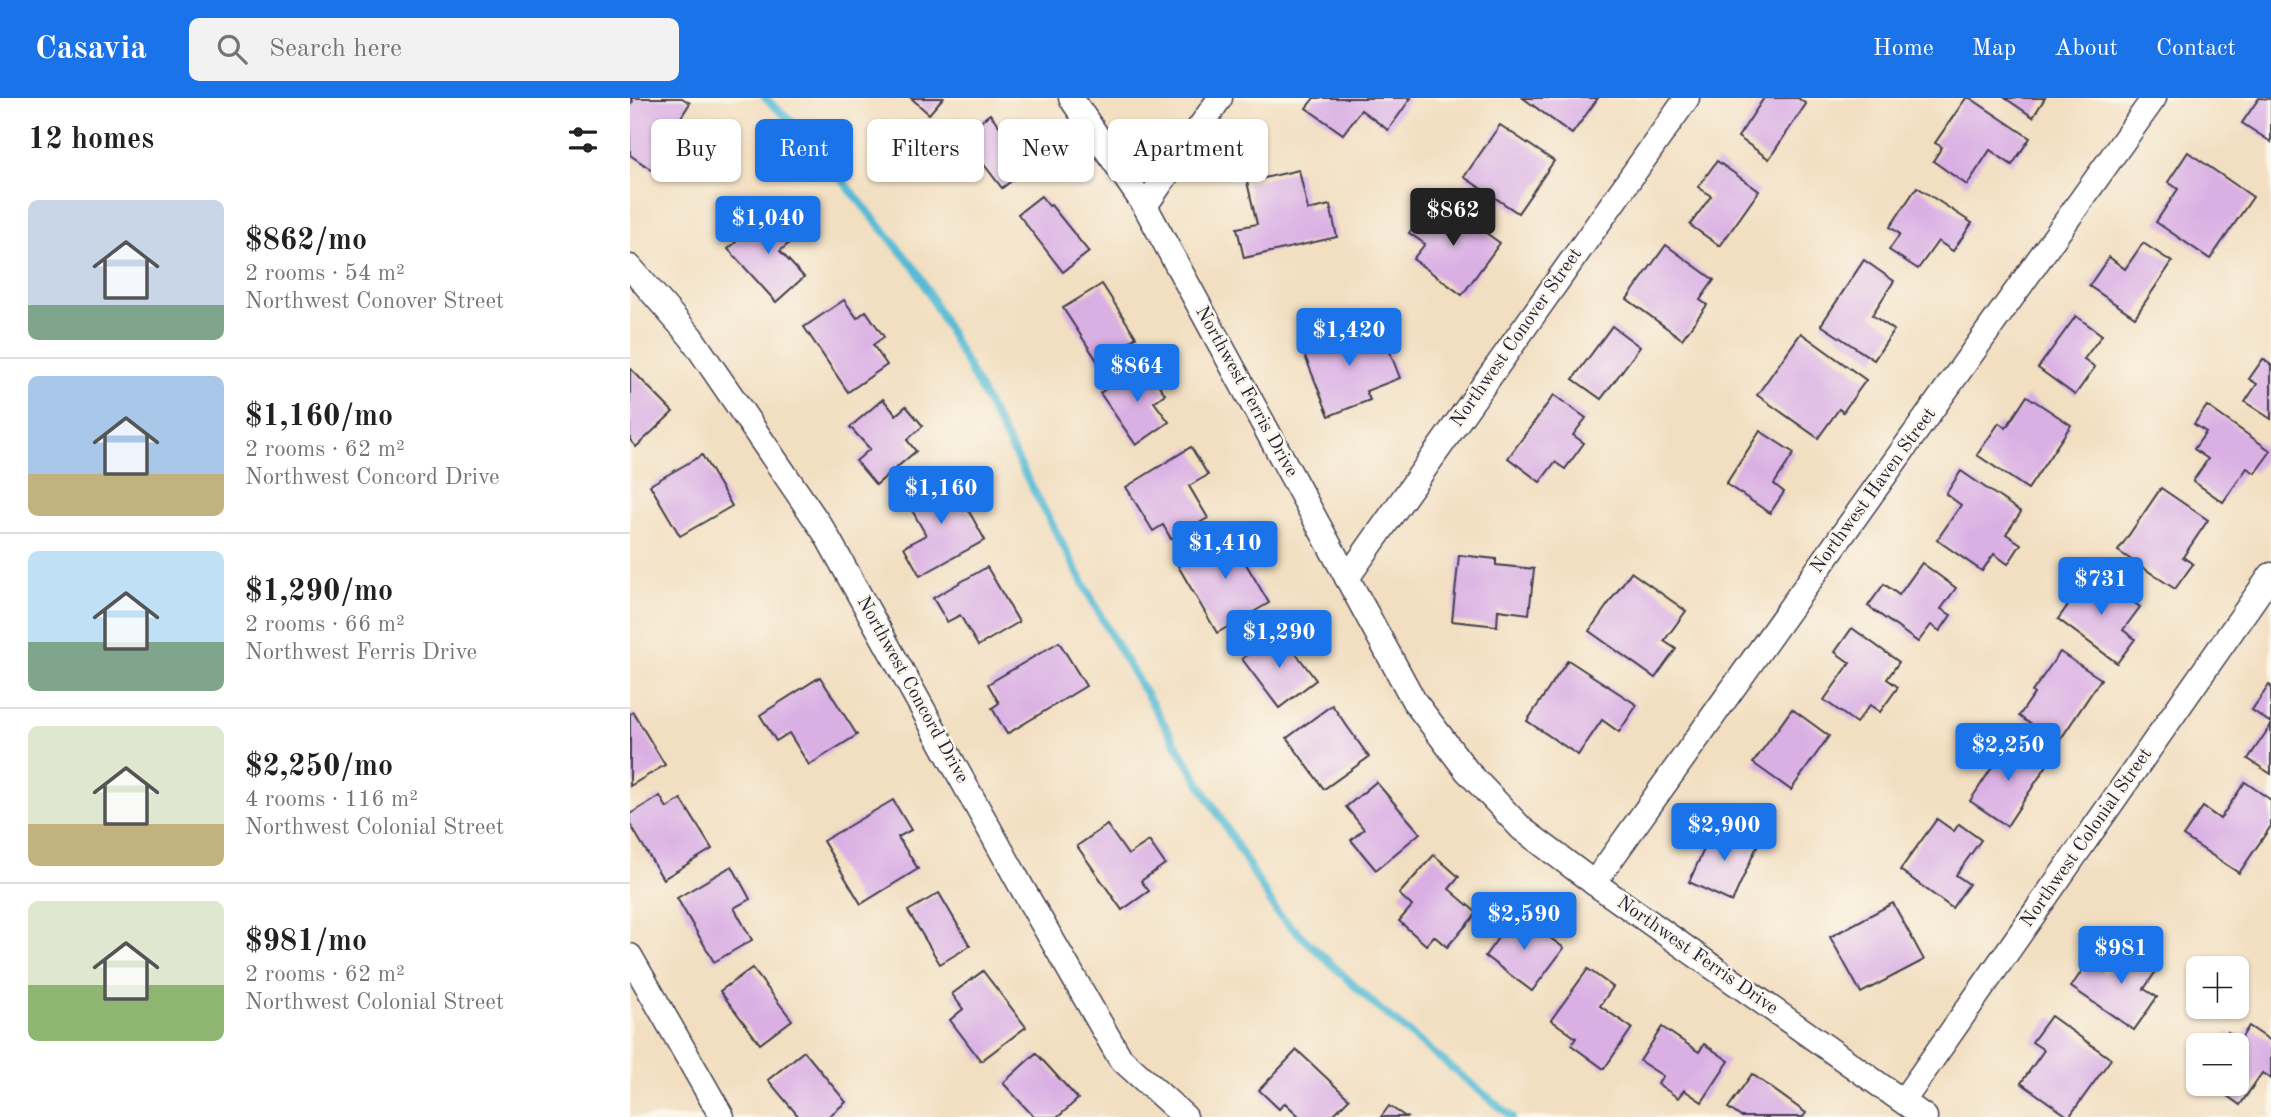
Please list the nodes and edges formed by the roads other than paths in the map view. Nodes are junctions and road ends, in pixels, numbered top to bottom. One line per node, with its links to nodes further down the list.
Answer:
1 (1071, 98): 5 (street, Northwest Ferris Drive)
2 (1220, 98): 5 (street)
3 (1687, 98): 8 (street, Northwest Conover Street)
4 (2154, 98): 9 (street, Northwest Haven Street)
5 (1145, 206): 8 (street, Northwest Ferris Drive)
6 (630, 267): 13 (street, Northwest Concord Drive)
7 (2271, 575): 11 (street, Northwest Colonial Street)
8 (1348, 578): 9 (street, Northwest Ferris Drive)
9 (1594, 883): 11 (street, Northwest Ferris Drive)
10 (630, 956): 12 (street)
11 (1903, 1101): 14 (street, Northwest Ferris Drive)
12 (722, 1117)
13 (1185, 1117)
14 (1926, 1117)

